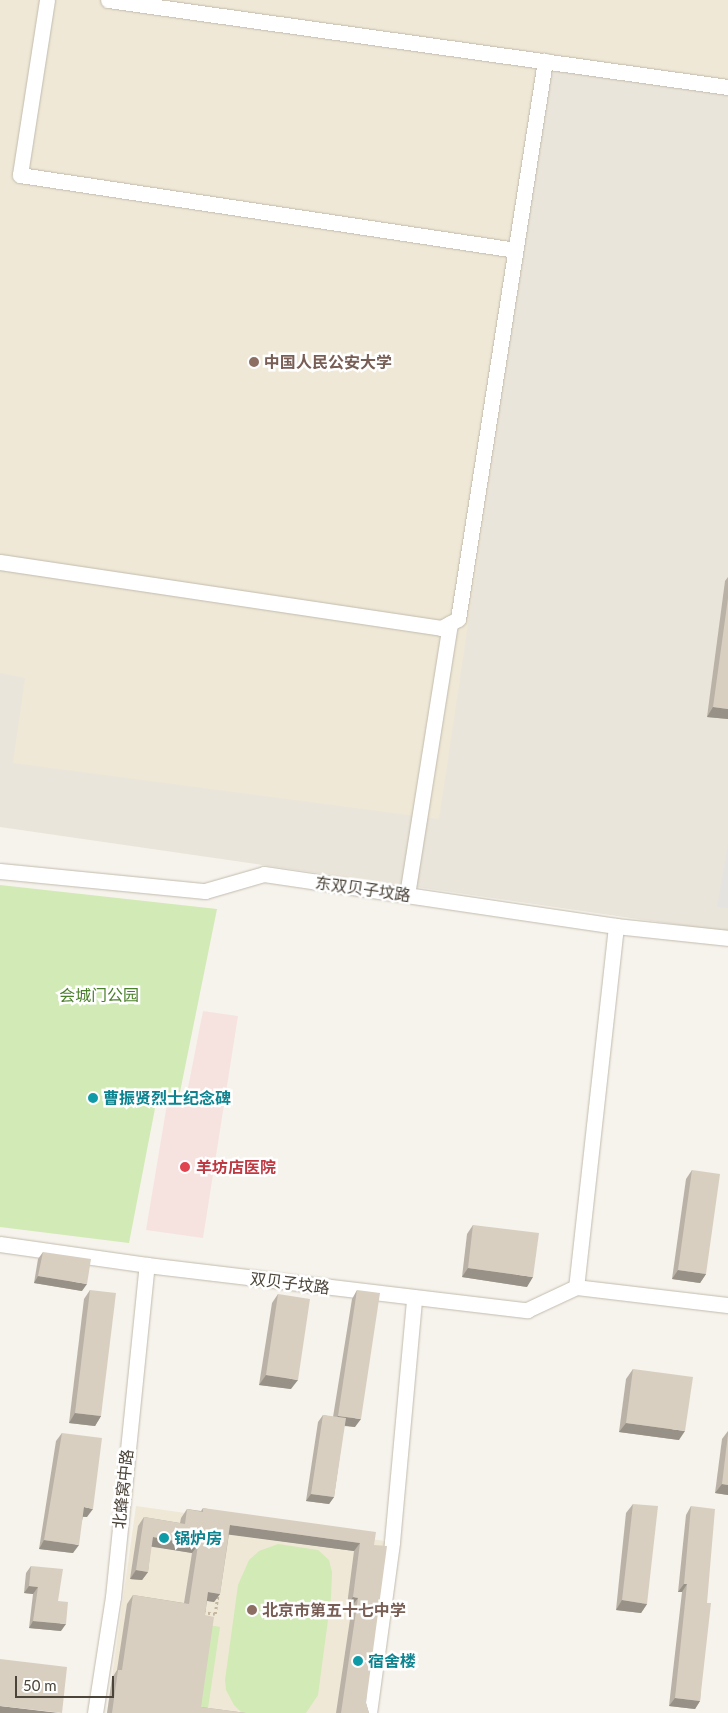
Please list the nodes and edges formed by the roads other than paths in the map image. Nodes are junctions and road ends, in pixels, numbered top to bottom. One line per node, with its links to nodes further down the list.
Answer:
1 (48, 0): 5 (street)
2 (108, 0): 3 (street)
3 (544, 61): 4 (street); 5 (street)
4 (728, 87)
5 (514, 250): 7 (street)
6 (0, 562): 7 (street)
7 (450, 624): 9 (street)
8 (0, 871): 9 (street, 东双贝子坟路)
9 (407, 895): 10 (street, 东双贝子坟路)
10 (616, 926): 11 (street, 东双贝子坟路); 14 (street)
11 (728, 938)
12 (0, 1244): 13 (street, 双贝子坟路)
13 (147, 1265): 15 (street, 双贝子坟路); 17 (street, 北蜂窝中路)
14 (576, 1287): 15 (street, 双贝子坟路); 16 (street)
15 (414, 1298): 18 (street)
16 (728, 1305)
17 (96, 1713)
18 (369, 1713)

